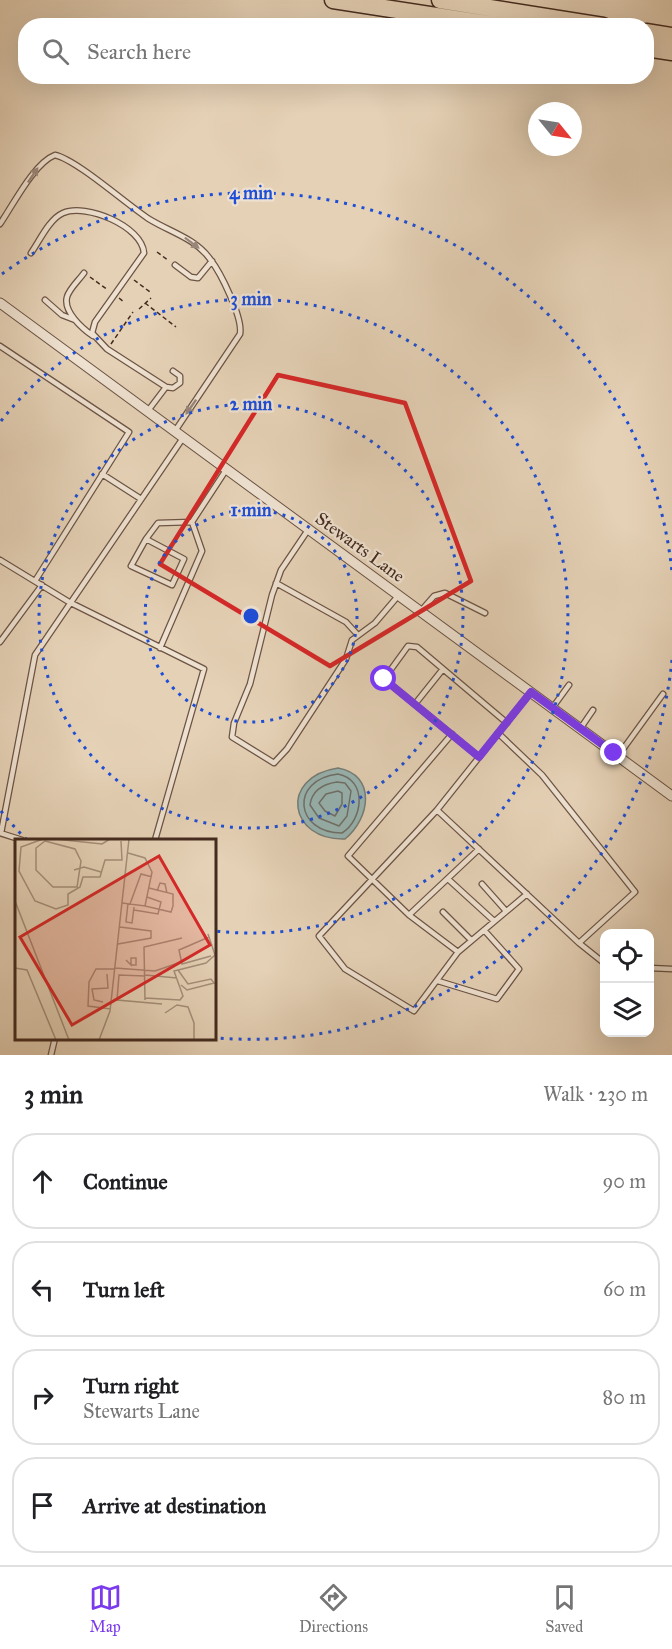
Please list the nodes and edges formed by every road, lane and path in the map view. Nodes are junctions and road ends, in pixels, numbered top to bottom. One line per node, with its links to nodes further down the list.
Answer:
1 (333, 0): 3 (highway)
2 (440, 0): 4 (highway)
3 (449, 18)
4 (553, 18)
5 (654, 33): 6 (highway)
6 (672, 36)
7 (654, 49): 8 (highway)
8 (672, 52)
9 (0, 224): 12 (lane, one-way to 12)
10 (157, 252): 13 (path)
11 (31, 253): 17 (lane)
12 (212, 261): 13 (lane); 33 (lane, one-way to 33)
13 (175, 265)
14 (84, 273): 17 (path); 25 (lane)
15 (136, 282): 16 (path)
16 (150, 292)
17 (115, 295): 20 (path); 27 (lane)
18 (151, 298): 22 (path)
19 (45, 300): 25 (lane)
20 (124, 302)
21 (0, 303): 32 (street, Stewarts Lane)
22 (145, 303): 23 (path); 26 (path)
23 (138, 309)
24 (133, 312): 29 (path)
25 (75, 320): 27 (lane)
26 (176, 327)
27 (99, 341): 29 (lane)
28 (0, 346): 36 (lane)
29 (109, 350): 31 (lane)
30 (173, 370): 31 (lane)
31 (166, 387): 32 (lane)
32 (147, 412): 33 (street, Stewarts Lane)
33 (174, 432): 34 (street, Stewarts Lane)
34 (183, 438): 35 (street, Stewarts Lane); 37 (lane)
35 (226, 470): 38 (lane); 39 (street, Stewarts Lane)
36 (102, 474): 37 (lane); 42 (lane)
37 (141, 499): 46 (lane)
38 (192, 522): 40 (lane); 51 (lane)
39 (308, 530): 43 (lane); 45 (street, Stewarts Lane)
40 (146, 539): 40 (lane)
41 (0, 560): 42 (lane)
42 (35, 581): 44 (lane)
43 (276, 583): 49 (lane); 49 (lane)
44 (42, 585): 46 (lane); 50 (lane)
45 (398, 596): 47 (street, Stewarts Lane); 49 (lane)
46 (69, 602): 51 (lane); 67 (lane)
47 (420, 612): 48 (lane); 54 (street, Stewarts Lane)
48 (484, 613)
49 (357, 634)
50 (0, 642)
51 (160, 648): 69 (lane)
52 (443, 669): 56 (lane); 56 (lane); 59 (lane)
53 (569, 685): 57 (lane)
54 (531, 692): 57 (street, Stewarts Lane); 59 (lane)
55 (663, 694): 63 (lane)
56 (415, 704): 62 (lane)
57 (552, 708): 60 (street, Stewarts Lane)
58 (593, 710): 60 (lane)
59 (507, 723): 61 (lane)
60 (580, 729): 63 (street, Stewarts Lane)
61 (498, 733): 64 (lane); 81 (lane)
62 (452, 734): 64 (lane); 71 (lane)
63 (618, 756): 65 (street, Stewarts Lane)
64 (479, 757): 66 (lane)
65 (672, 796)
66 (437, 810): 70 (lane); 71 (lane)
67 (0, 833): 68 (lane)
68 (19, 839)
69 (155, 839)
70 (479, 849): 72 (lane); 74 (lane)
71 (373, 879): 77 (lane); 86 (lane)
72 (448, 879): 77 (lane); 78 (lane)
73 (482, 884): 75 (lane)
74 (527, 894): 75 (lane); 81 (lane)
75 (506, 911): 78 (lane)
76 (443, 912): 80 (lane)
77 (409, 915): 82 (lane)
78 (494, 921): 79 (lane)
79 (484, 930): 80 (lane); 86 (lane)
80 (471, 940): 82 (lane)
81 (579, 943): 83 (lane)
82 (458, 952): 86 (lane)
83 (600, 960)
84 (654, 968): 85 (lane)
85 (672, 969)
86 (438, 981)
87 (55, 1040): 88 (lane)
88 (51, 1055)

